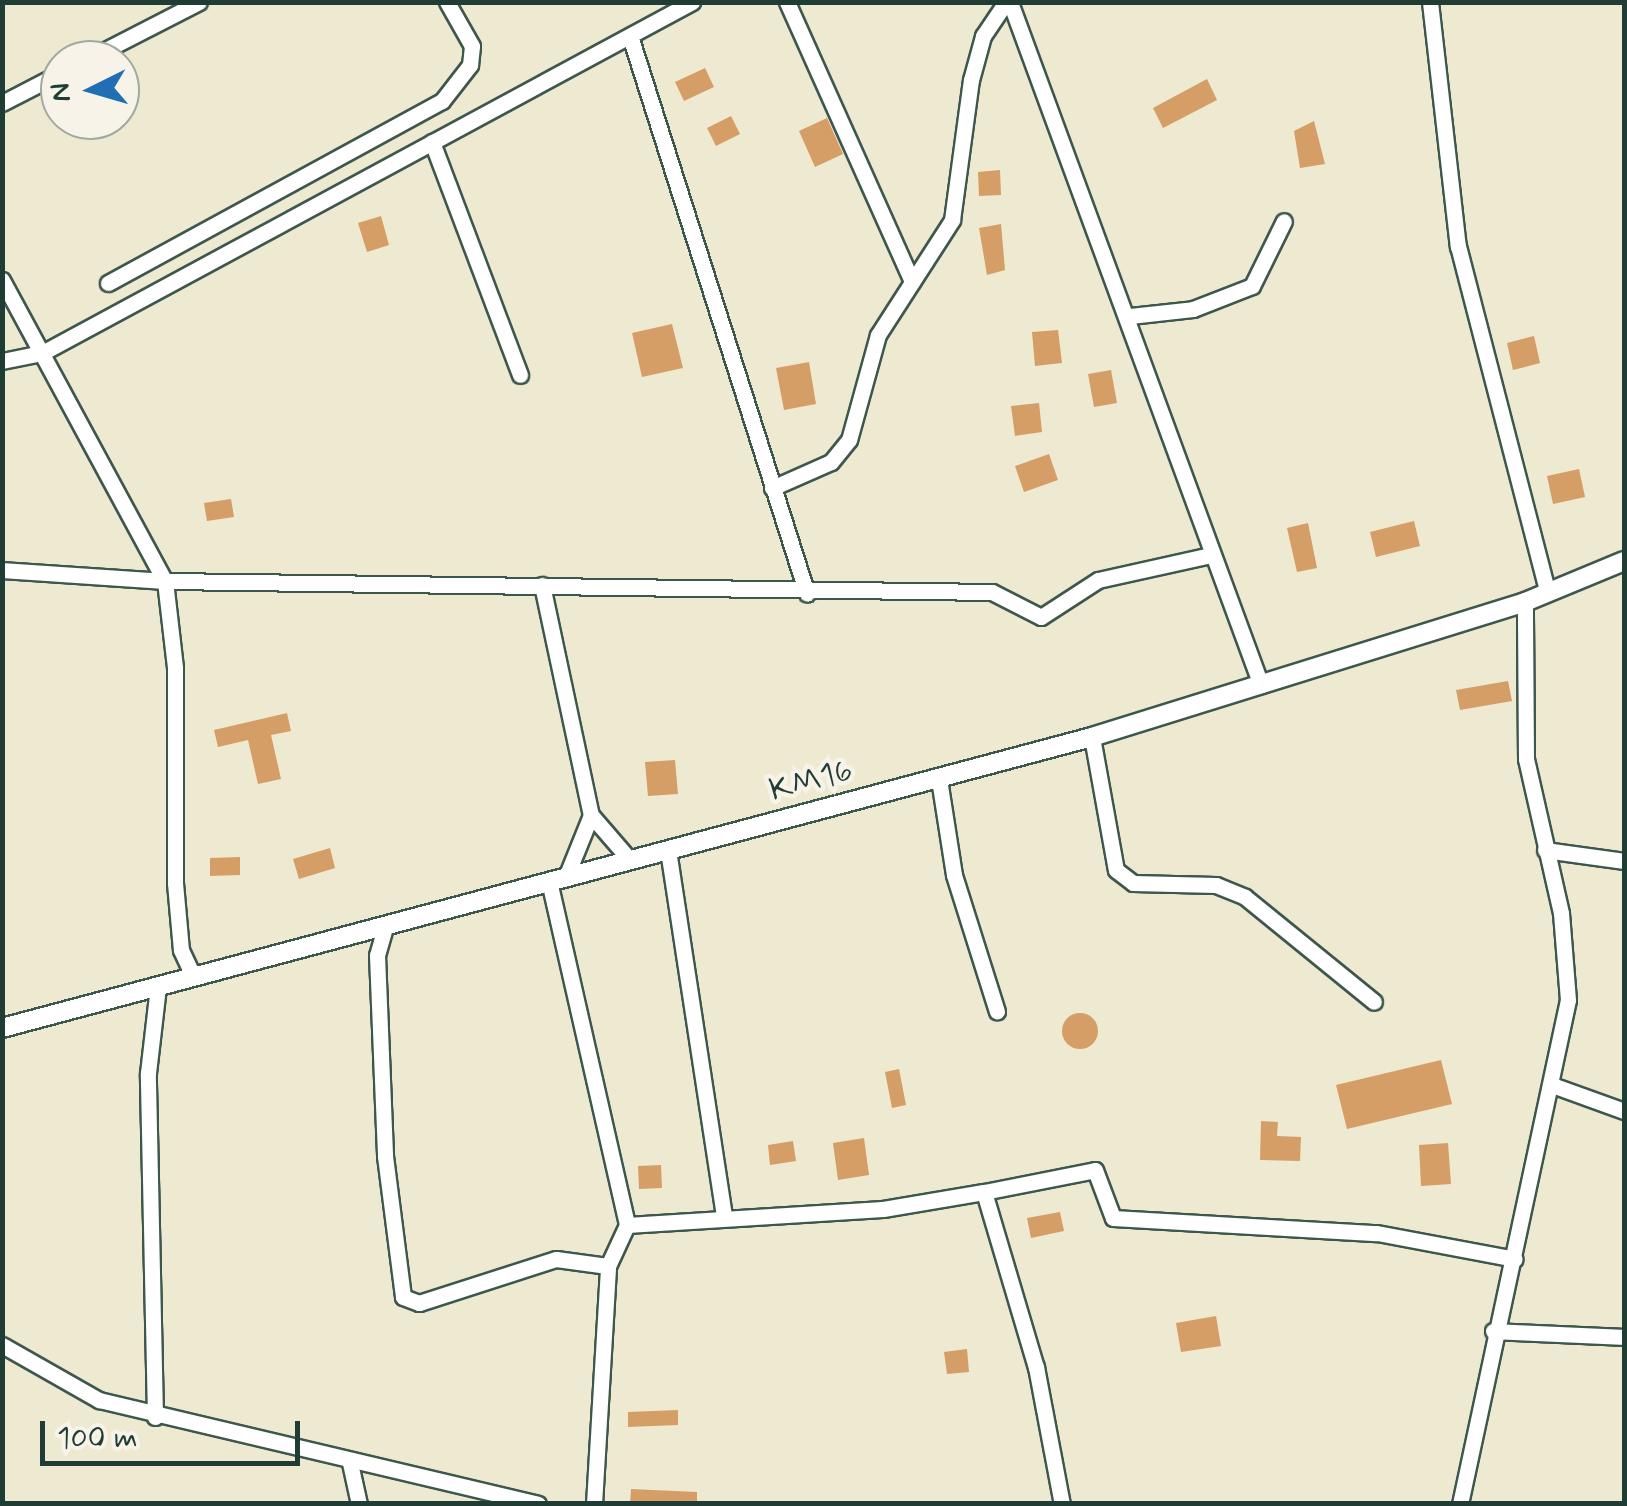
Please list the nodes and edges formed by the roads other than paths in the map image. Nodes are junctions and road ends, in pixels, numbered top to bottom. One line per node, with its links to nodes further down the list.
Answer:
1 (199, 2): 8 (street)
2 (447, 2): 15 (street)
3 (692, 2): 7 (street)
4 (787, 2): 14 (street)
5 (1008, 2): 14 (street); 16 (street)
6 (1430, 2): 26 (street)
7 (630, 36): 11 (street); 20 (street)
8 (125, 40)
9 (40, 83): 10 (street)
10 (2, 102)
11 (432, 142): 17 (street); 19 (street)
12 (1284, 220): 16 (street)
13 (2, 280): 17 (street)
14 (912, 281): 20 (street)
15 (108, 283)
16 (1130, 316): 21 (street)
17 (42, 353): 18 (street); 24 (street)
18 (2, 361)
19 (520, 375)
20 (772, 488): 27 (street)
21 (1211, 555): 27 (street); 29 (street)
22 (1624, 562): 26 (street, KM16)
23 (2, 570): 24 (street)
24 (165, 581): 25 (street); 39 (street)
25 (542, 585): 27 (street); 32 (street)
26 (1548, 593): 28 (street, KM16)
27 (808, 594)
28 (1525, 602): 29 (street, KM16); 34 (street)
29 (1262, 685): 30 (street, KM16)
30 (1092, 737): 31 (street, KM16); 41 (street)
31 (938, 779): 33 (street, KM16); 42 (street)
32 (591, 815): 35 (street); 37 (street)
33 (668, 850): 35 (street, KM16); 47 (street)
34 (1546, 850): 36 (street); 44 (street)
35 (630, 860): 37 (street, KM16)
36 (1624, 862)
37 (557, 879): 38 (street, KM16); 48 (street)
38 (386, 924): 39 (street, KM16); 50 (street)
39 (193, 976): 40 (street, KM16)
40 (158, 986): 43 (street, KM16); 54 (street)
41 (1374, 1002)
42 (996, 1011)
43 (2, 1028)
44 (1555, 1086): 45 (street); 49 (street)
45 (1624, 1111)
46 (984, 1192): 47 (street); 49 (street); 59 (street)
47 (724, 1216): 48 (street)
48 (627, 1225): 50 (street)
49 (1515, 1259): 51 (street)
50 (608, 1266): 58 (street)
51 (1493, 1331): 52 (street); 60 (street)
52 (1624, 1337)
53 (2, 1345): 54 (street)
54 (154, 1417): 55 (street)
55 (350, 1463): 56 (street); 57 (street)
56 (360, 1504)
57 (538, 1504)
58 (594, 1504)
59 (1062, 1504)
60 (1460, 1504)

